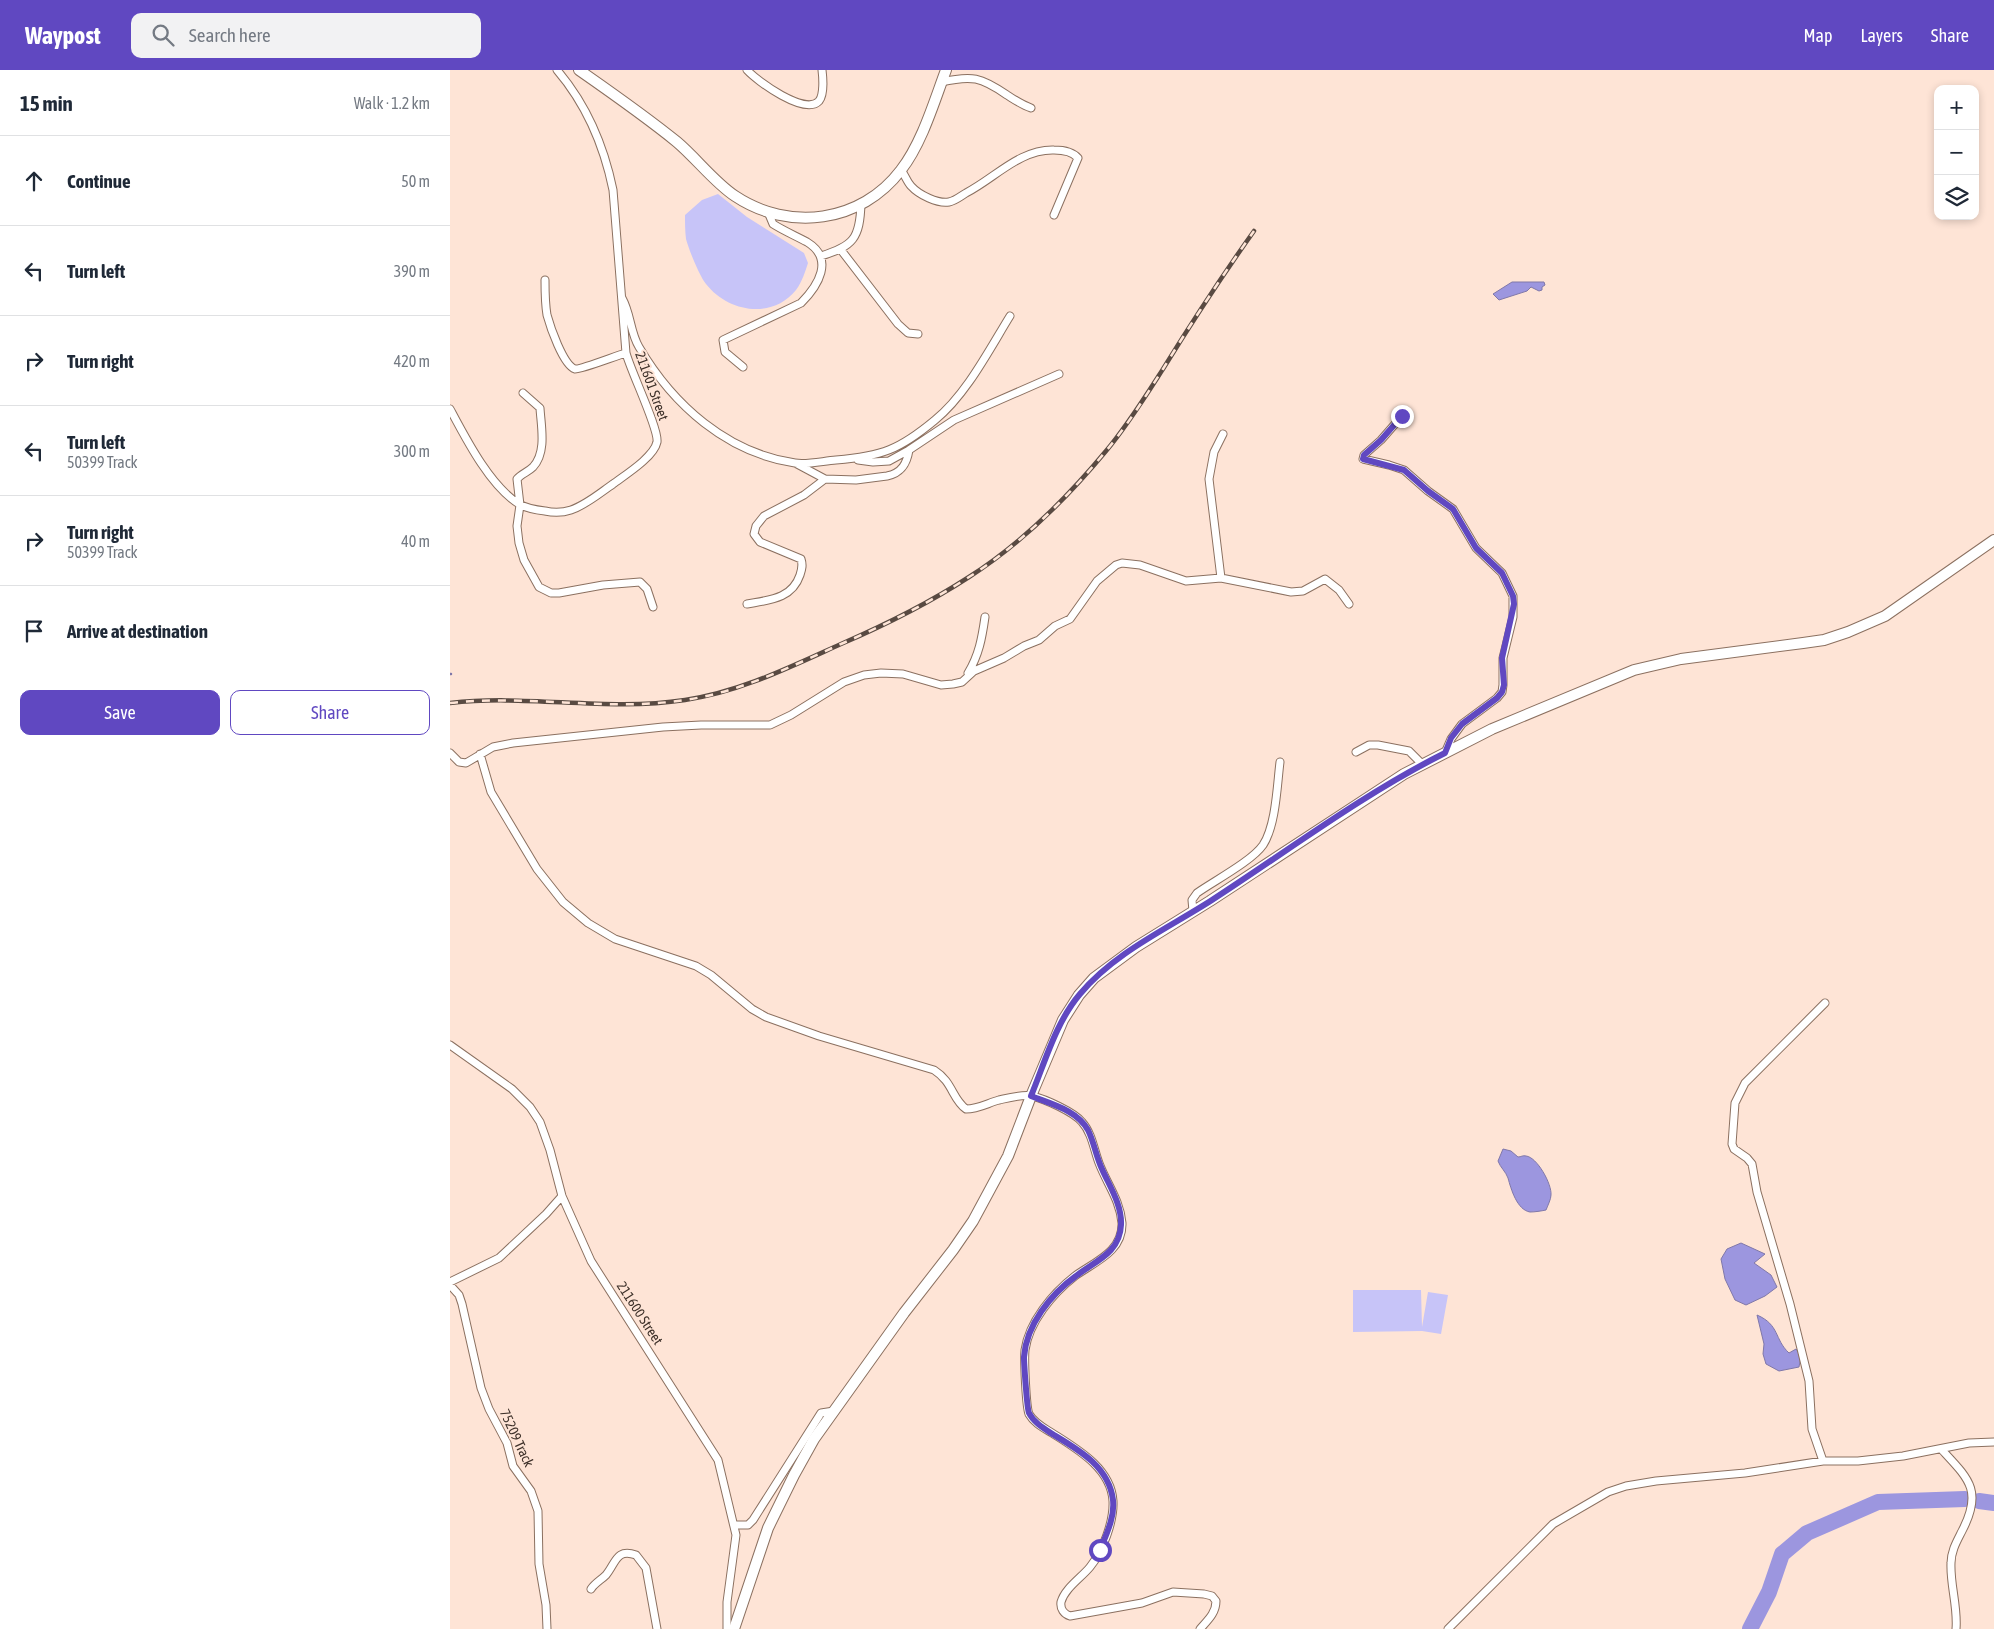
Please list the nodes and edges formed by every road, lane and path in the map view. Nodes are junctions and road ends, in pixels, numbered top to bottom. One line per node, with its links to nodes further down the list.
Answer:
1 (557, 70): 15 (street, 211601 Street)
2 (579, 70): 10 (street)
3 (747, 70): 4 (street)
4 (822, 70)
5 (946, 70): 6 (street)
6 (941, 82): 7 (street); 8 (street)
7 (1031, 108)
8 (901, 170): 9 (street); 11 (street)
9 (861, 203): 10 (street); 12 (street)
10 (768, 212): 13 (street)
11 (1054, 216)
12 (841, 250): 13 (street); 17 (street)
13 (820, 256): 19 (street)
14 (545, 280): 18 (street)
15 (621, 295): 18 (street, 211601 Street); 27 (street)
16 (1010, 316): 26 (street)
17 (918, 334)
18 (626, 352): 29 (street, 211601 Street)
19 (743, 367)
20 (1059, 374): 25 (street)
21 (523, 393): 29 (street)
22 (450, 409): 29 (street)
23 (1402, 416): 39 (street)
24 (1223, 434): 31 (street)
25 (909, 450): 26 (street); 28 (street)
26 (853, 458): 27 (street)
27 (796, 464): 28 (street)
28 (825, 479): 32 (street)
29 (520, 505): 34 (street)
30 (1994, 540): 39 (street)
31 (1221, 578): 33 (street); 36 (street)
32 (747, 604)
33 (1349, 604)
34 (653, 608)
35 (985, 617): 36 (street)
36 (962, 682): 40 (street)
37 (1356, 752): 42 (street)
38 (450, 753): 40 (street)
39 (1445, 753): 42 (street)
40 (480, 754): 48 (street)
41 (1280, 762): 43 (street)
42 (1422, 764): 43 (street)
43 (1193, 912): 48 (street)
44 (1825, 1003): 54 (street)
45 (450, 1045): 46 (street, 211600 Street)
46 (461, 1052): 47 (street); 49 (street, 211600 Street)
47 (450, 1055)
48 (1031, 1096): 51 (street); 61 (street)
49 (562, 1196): 50 (street, 75209 Track); 55 (street, 211600 Street)
50 (450, 1283): 57 (street, 75209 Track)
51 (834, 1411): 55 (street); 60 (street)
52 (1994, 1442): 53 (street)
53 (1942, 1450): 54 (street); 63 (street)
54 (1823, 1461): 62 (street)
55 (735, 1525): 59 (street, 211600 Street)
56 (591, 1589): 58 (street)
57 (548, 1629)
58 (657, 1629)
59 (727, 1629)
60 (734, 1629)
61 (1200, 1629)
62 (1448, 1629)
63 (1956, 1629)

